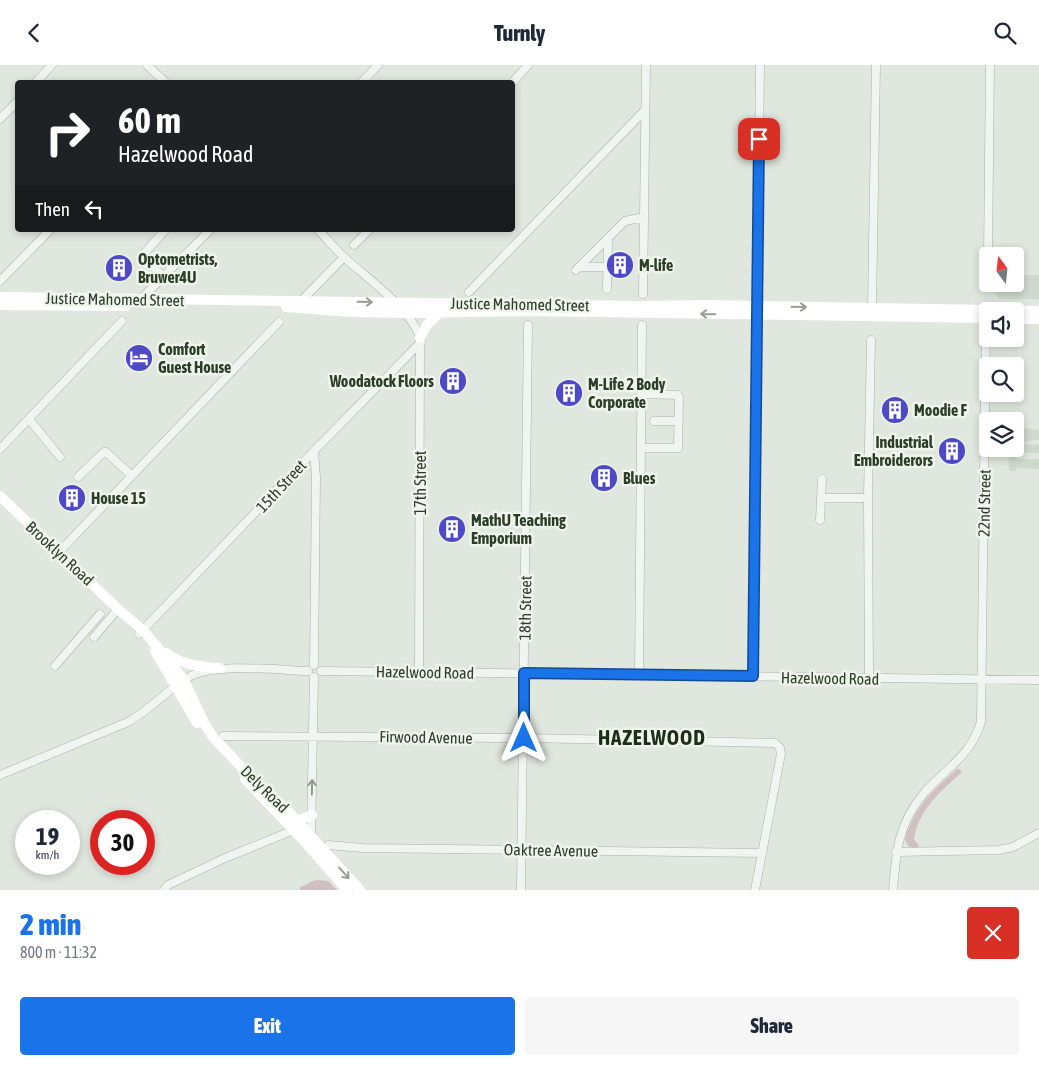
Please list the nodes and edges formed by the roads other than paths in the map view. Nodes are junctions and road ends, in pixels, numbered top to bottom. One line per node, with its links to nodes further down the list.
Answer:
1 (52, 65): 9 (street)
2 (148, 65): 10 (street)
3 (378, 65): 11 (street)
4 (528, 65): 12 (street)
5 (646, 65): 14 (street)
6 (760, 65): 38 (street)
7 (876, 65): 37 (street)
8 (990, 65): 24 (street)
9 (38, 80)
10 (163, 80)
11 (364, 80)
12 (515, 80)
13 (15, 104): 15 (street)
14 (645, 110): 16 (street); 30 (street)
15 (0, 119)
16 (644, 217): 22 (street); 31 (street)
17 (48, 232): 28 (street)
18 (163, 232): 27 (street)
19 (208, 232): 27 (street)
20 (320, 232): 25 (street)
21 (366, 232): 23 (street)
22 (608, 238): 26 (street); 26 (street)
23 (354, 245)
24 (988, 247)
25 (344, 257): 34 (street); 35 (street)
26 (608, 267): 29 (street)
27 (164, 277): 33 (street)
28 (0, 281)
29 (607, 289)
30 (469, 292)
31 (643, 294)
32 (0, 297): 33 (main road, Justice Mahomed Street)
33 (140, 300): 34 (main road, Justice Mahomed Street)
34 (301, 301): 35 (main road, Justice Mahomed Street, one-way to 35)
35 (397, 303): 38 (main road, Justice Mahomed Street); 40 (street)
36 (0, 305): 40 (main road, Justice Mahomed Street)
37 (872, 308): 38 (main road, Justice Mahomed Street, one-way to 37); 39 (main road, Justice Mahomed Street)
38 (757, 310): 41 (main road, Justice Mahomed Street, one-way to 41); 46 (main road, Justice Mahomed Street); 79 (street)
39 (1039, 311)
40 (404, 313): 41 (main road, Justice Mahomed Street); 49 (street)
41 (439, 313): 49 (main road)
42 (1024, 319): 43 (main road)
43 (1039, 319)
44 (122, 321): 53 (street)
45 (279, 322): 60 (street)
46 (979, 322)
47 (528, 325): 77 (street, 18th Street)
48 (642, 325): 52 (street)
49 (421, 340): 58 (street, 15th Street); 76 (street, 17th Street)
50 (870, 340): 65 (street)
51 (987, 347): 81 (street, 22nd Street)
52 (641, 394): 55 (street); 56 (street)
53 (29, 419): 57 (street); 59 (street)
54 (654, 421): 55 (street)
55 (679, 421): 56 (street)
56 (641, 448): 78 (street)
57 (0, 449)
58 (314, 451): 71 (street, 15th Street); 75 (street)
59 (60, 457)
60 (132, 476): 61 (street); 67 (street)
61 (78, 477)
62 (822, 479): 64 (street)
63 (0, 496): 67 (main road, Brooklyn Road)
64 (821, 498): 65 (street); 66 (street)
65 (868, 498): 80 (street)
66 (820, 519)
67 (58, 552): 68 (main road, Brooklyn Road)
68 (119, 610): 70 (street); 71 (main road, Brooklyn Road)
69 (100, 614): 70 (street)
70 (90, 626): 73 (street)
71 (141, 632): 72 (main road, Brooklyn Road); 83 (main road, Brooklyn Road)
72 (159, 648): 74 (main road); 83 (main road, Brooklyn Road)
73 (55, 666)
74 (220, 668): 75 (street, Hazelwood Road); 83 (street, Hazelwood Road)
75 (314, 671): 76 (street, Hazelwood Road); 85 (street)
76 (419, 672): 77 (street, Hazelwood Road)
77 (524, 673): 78 (street, Hazelwood Road); 86 (street, 18th Street)
78 (639, 674): 79 (street, Hazelwood Road)
79 (753, 676): 80 (street, Hazelwood Road)
80 (869, 678): 81 (street, Hazelwood Road)
81 (981, 679): 82 (street, Hazelwood Road); 95 (street, 22nd Street)
82 (1039, 680)
83 (180, 683): 87 (street, Hazelwood Road); 89 (main road, Dely Road)
84 (223, 736): 85 (street, Firwood Avenue)
85 (313, 736): 86 (street, Firwood Avenue); 88 (street, one-way to 85)
86 (524, 738): 94 (street, 18th Street); 96 (street, Firwood Avenue)
87 (0, 775)
88 (312, 815): 89 (main road); 91 (street)
89 (295, 825): 91 (main road, Dely Road); 97 (main road, Dely Road); 98 (street)
90 (1039, 833): 95 (street)
91 (311, 836): 93 (main road, Dely Road); 97 (main road)
92 (339, 847): 93 (street, Oaktree Avenue); 94 (street, Oaktree Avenue); 97 (street)
93 (323, 849): 97 (main road, Dely Road)
94 (521, 850): 96 (street, Oaktree Avenue); 101 (street, 18th Street)
95 (896, 852): 103 (street, 22nd Street)
96 (762, 853): 102 (street)
97 (330, 863): 99 (main road, Dely Road); 100 (main road, Dely Road, one-way to 100)
98 (164, 889)
99 (347, 890)
100 (360, 890)
101 (521, 890)
102 (755, 890)
103 (893, 890)

